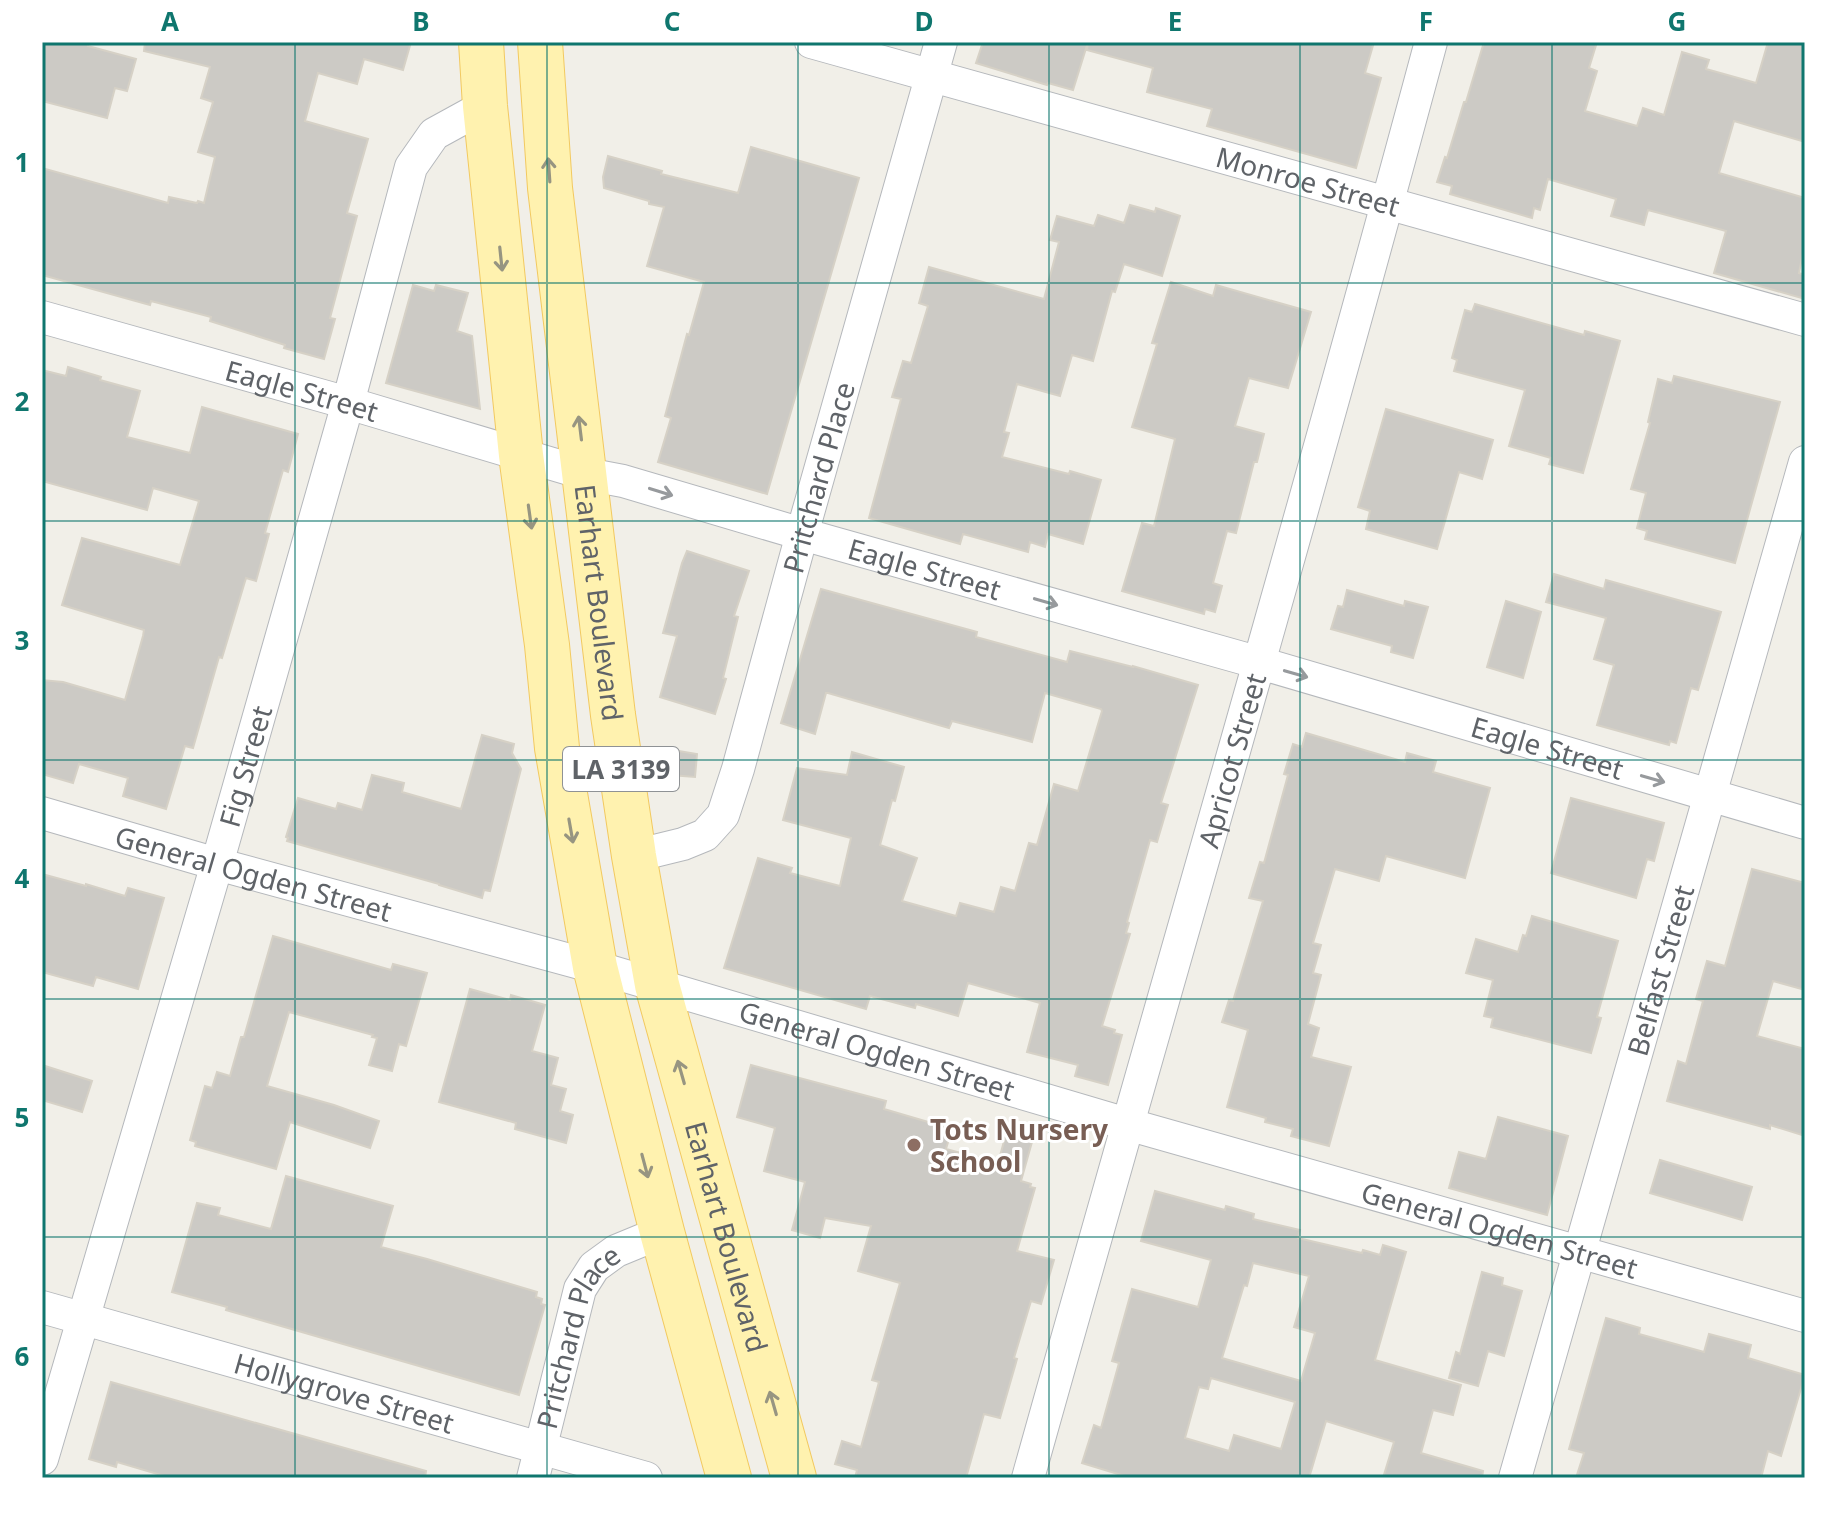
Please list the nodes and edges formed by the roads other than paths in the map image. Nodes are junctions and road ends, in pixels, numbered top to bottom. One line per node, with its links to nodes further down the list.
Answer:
1 (481, 42): 7 (main road, LA 3139)
2 (540, 42): 14 (main road, Earhart Boulevard / LA 3139, one-way to 2)
3 (811, 42): 6 (street, Monroe Street)
4 (941, 42): 6 (street, Pritchard Place)
5 (1431, 42): 8 (street, Apricot Street)
6 (931, 75): 8 (street, Monroe Street); 15 (street, Pritchard Place)
7 (485, 106): 11 (street, Fig Street); 12 (main road, LA 3139, one-way to 12)
8 (1387, 203): 10 (street, Monroe Street); 16 (street, Apricot Street)
9 (42, 317): 11 (street, Eagle Street)
10 (1805, 320)
11 (348, 403): 12 (street, Eagle Street); 21 (street, Fig Street)
12 (521, 455): 14 (street, Eagle Street); 22 (main road, LA 3139, one-way to 22)
13 (1805, 462): 17 (street, Belfast Street)
14 (586, 474): 15 (street, Eagle Street, one-way to 15); 20 (main road, Earhart Boulevard / LA 3139)
15 (802, 534): 16 (street, Eagle Street, one-way to 16); 20 (street, Pritchard Place)
16 (1260, 663): 17 (street, Eagle Street, one-way to 17); 24 (street, Apricot Street)
17 (1710, 796): 19 (street, Eagle Street); 26 (street, Belfast Street)
18 (42, 813): 21 (street, General Ogden Street)
19 (1805, 823)
20 (634, 856): 23 (main road, Earhart Boulevard / LA 3139)
21 (217, 864): 22 (street, General Ogden Street); 29 (street, Fig Street)
22 (595, 967): 23 (street, General Ogden Street); 25 (main road, LA 3139, one-way to 25)
23 (657, 985): 24 (street, General Ogden Street); 34 (main road, Earhart Boulevard / LA 3139, one-way to 23)
24 (1127, 1124): 26 (street, General Ogden Street); 35 (street, Apricot Street)
25 (662, 1232): 31 (street, Pritchard Place); 33 (main road, LA 3139)
26 (1580, 1251): 28 (street, General Ogden Street); 36 (street, Belfast Street)
27 (42, 1307): 29 (street, Hollygrove Street)
28 (1805, 1316)
29 (82, 1319): 30 (street, Fig Street); 31 (street, Hollygrove Street)
30 (42, 1459)
31 (538, 1464): 32 (street, Hollygrove Street)
32 (646, 1478)
33 (729, 1478)
34 (794, 1478)
35 (1028, 1478)
36 (1515, 1478)

